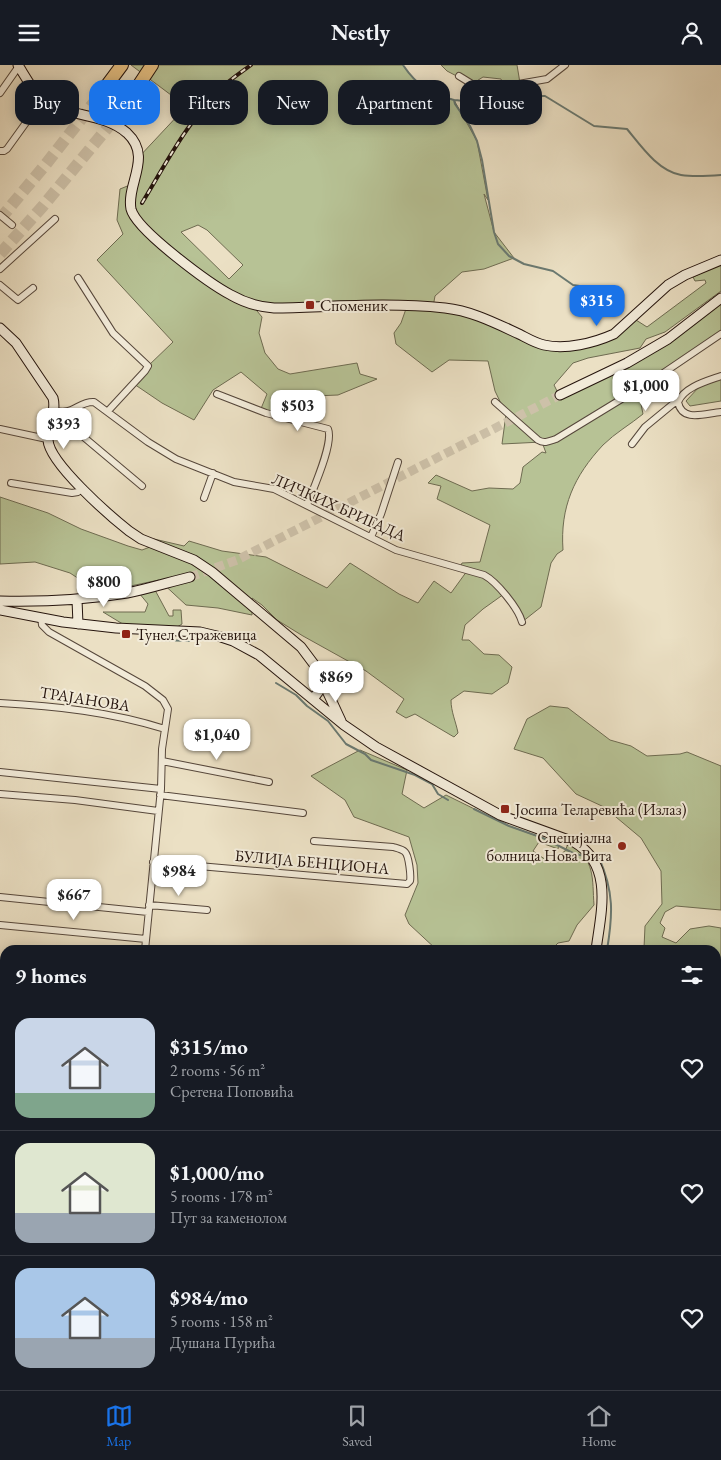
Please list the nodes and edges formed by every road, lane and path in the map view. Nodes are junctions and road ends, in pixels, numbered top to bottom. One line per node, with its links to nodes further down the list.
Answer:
1 (122, 65): 7 (highway)
2 (152, 65): 8 (highway)
3 (565, 65): 5 (street)
4 (18, 66): 6 (street); 9 (street)
5 (459, 76)
6 (27, 80)
7 (111, 80)
8 (142, 80)
9 (0, 93)
10 (79, 115): 16 (street)
11 (24, 125): 12 (street)
12 (0, 151)
13 (0, 215): 15 (street)
14 (55, 219): 17 (street)
15 (12, 225)
16 (721, 260)
17 (0, 269)
18 (78, 279): 30 (street)
19 (0, 285): 20 (street)
20 (33, 288)
21 (721, 298): 26 (street)
22 (1, 332): 29 (street)
23 (721, 334): 28 (street)
24 (721, 376): 27 (street)
25 (217, 394): 42 (street)
26 (560, 395)
27 (680, 398): 31 (street); 35 (street)
28 (495, 402)
29 (53, 410): 32 (street); 34 (street)
30 (108, 411): 32 (street, ЛИЧКИХ БРИГАДА); 37 (street, ЛИЧКИХ БРИГАДА)
31 (721, 412)
32 (63, 413): 39 (street)
33 (0, 429): 34 (street)
34 (47, 439): 40 (street)
35 (632, 444)
36 (398, 463): 43 (street)
37 (213, 473): 41 (street); 42 (street, ЛИЧКИХ БРИГАДА)
38 (11, 483): 40 (street)
39 (142, 486)
40 (83, 489): 51 (street)
41 (204, 498)
42 (307, 505): 43 (street, ЛИЧКИХ БРИГАДА)
43 (371, 537): 49 (street, ЛИЧКИХ БРИГАДА)
44 (190, 577): 45 (street)
45 (77, 600): 46 (street); 50 (street)
46 (0, 601)
47 (0, 610): 48 (street)
48 (41, 617): 50 (street); 56 (street)
49 (522, 622)
50 (78, 624): 53 (street)
51 (320, 674): 52 (street); 53 (street)
52 (327, 689): 53 (street); 55 (street)
53 (314, 700): 55 (street)
54 (0, 703): 56 (street, ТРАЈАНОВА)
55 (344, 725): 72 (street)
56 (165, 729): 57 (street)
57 (162, 761): 59 (street); 60 (street)
58 (0, 772): 60 (street)
59 (269, 782)
60 (161, 792): 62 (street); 63 (street)
61 (0, 793): 62 (street)
62 (158, 811): 65 (street)
63 (304, 813)
64 (314, 841): 65 (street, БУЛИЈА БЕНЦИОНА)
65 (153, 862): 67 (street)
66 (0, 897): 67 (street)
67 (148, 909): 68 (street); 70 (street)
68 (207, 910)
69 (0, 925): 70 (street)
70 (146, 939): 71 (street)
71 (145, 945)
72 (597, 945)

